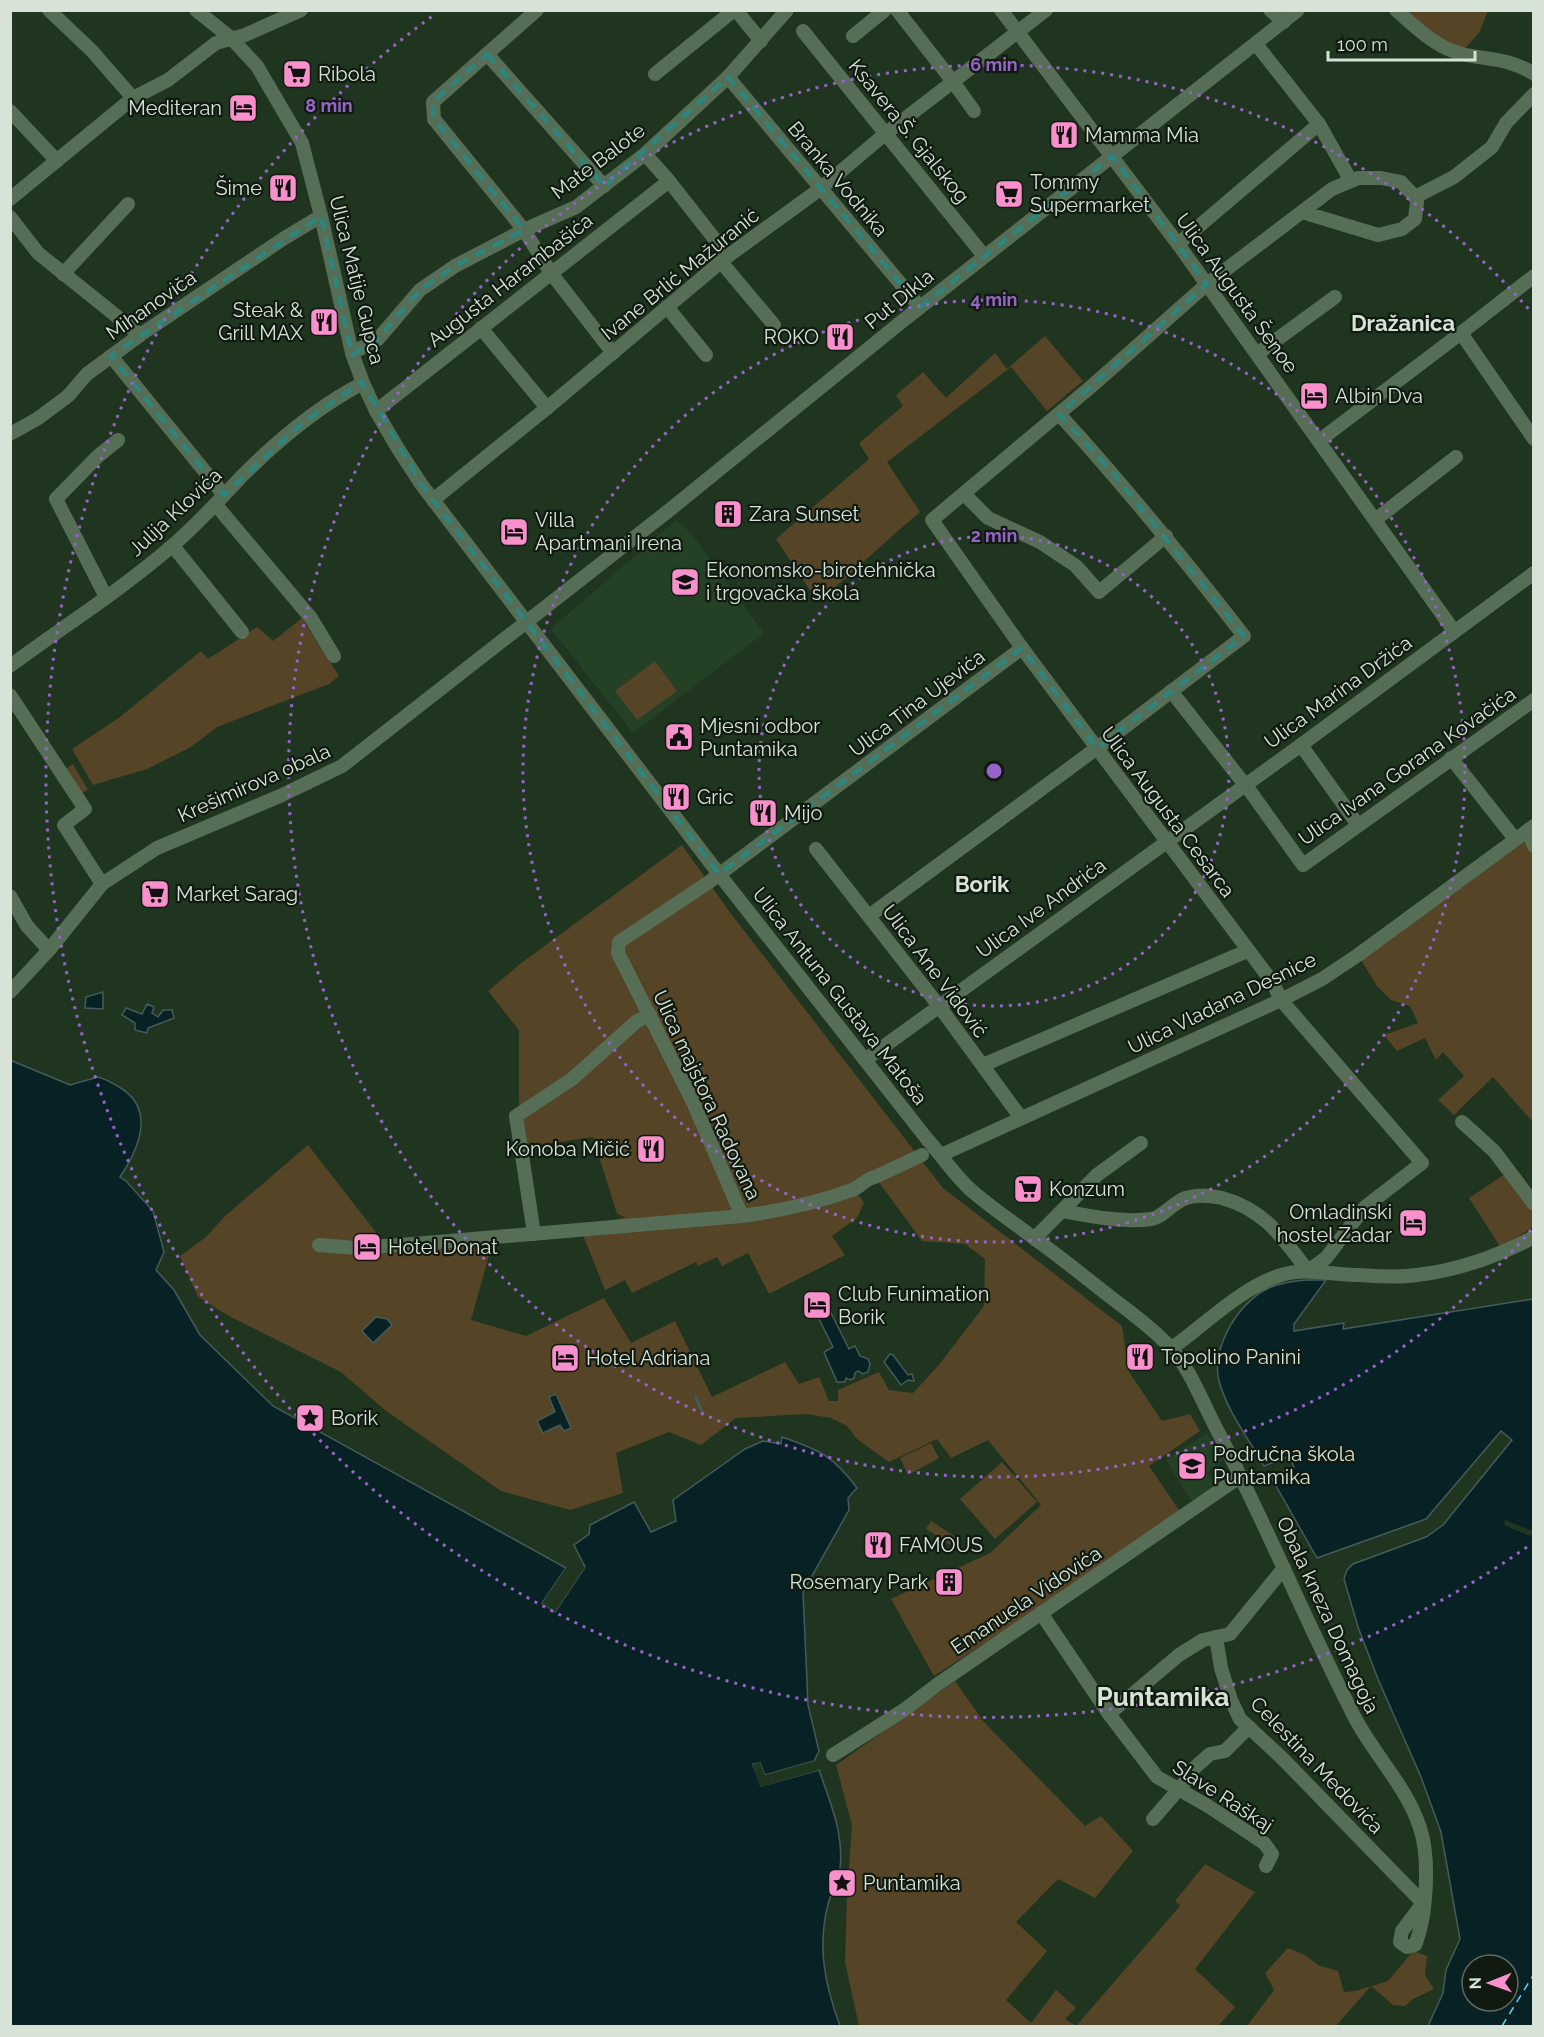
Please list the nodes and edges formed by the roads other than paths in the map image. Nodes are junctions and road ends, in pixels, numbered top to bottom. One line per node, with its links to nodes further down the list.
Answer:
1 (49, 10): 27 (street)
2 (196, 10): 18 (street, Ulica Matije Gupca)
3 (301, 10): 18 (street)
4 (537, 10): 21 (street)
5 (735, 10): 19 (street); 22 (street)
6 (787, 10): 19 (street, Mate Balote)
7 (885, 10): 17 (street)
8 (897, 10): 25 (street)
9 (1001, 10): 16 (street, Ulica Augusta Šenoe)
10 (1046, 10): 16 (street, Ivane Brlić Mažuranić)
11 (1270, 10): 14 (street)
12 (1298, 10): 14 (street, Put Dikla)
13 (1396, 10): 23 (street)
14 (1284, 22): 20 (street, Put Dikla)
15 (803, 31): 31 (street, Ksavera Š. Gjalskog)
16 (1018, 33): 25 (street, Ivane Brlić Mažuranić); 33 (street, Ulica Augusta Šenoe)
17 (854, 36)
18 (231, 38): 27 (street); 43 (street, Ulica Matije Gupca)
19 (761, 41): 24 (street, Mate Balote)
20 (1256, 44): 30 (street); 33 (street, Put Dikla)
21 (488, 54): 37 (street); 45 (street)
22 (655, 74)
23 (1533, 74)
24 (728, 76): 32 (street, Mate Balote); 38 (street, Branka Vodnika)
25 (954, 83): 29 (street); 31 (street, Ivane Brlić Mažuranić)
26 (1533, 94): 39 (street)
27 (133, 98): 34 (street)
28 (10, 111): 34 (street)
29 (974, 111)
30 (1319, 124): 35 (street); 46 (street)
31 (885, 134): 38 (street, Ivane Brlić Mažuranić); 47 (street, Ksavera Š. Gjalskog)
32 (645, 154): 36 (street); 37 (street, Mate Balote)
33 (1112, 156): 46 (street, Ulica Augusta Šenoe); 47 (street, Put Dikla)
34 (57, 161): 40 (street)
35 (1351, 181): 39 (street); 42 (street)
36 (669, 182): 48 (street); 49 (street, Augusta Harambašića)
37 (603, 186): 45 (street, Mate Balote)
38 (820, 189): 48 (street, Ivane Brlić Mažuranić); 55 (street, Branka Vodnika)
39 (1415, 197): 42 (street)
40 (10, 199)
41 (128, 204): 50 (street)
42 (1302, 212): 52 (street)
43 (321, 216): 59 (street, Mihanoviča); 61 (street, Ulica Matije Gupca)
44 (10, 218): 50 (street)
45 (524, 230): 49 (street); 61 (street, Mate Balote)
46 (1178, 244): 52 (street, Ulica Augusta Šenoe)
47 (984, 256): 55 (street, Put Dikla)
48 (725, 259): 54 (street, Ivane Brlić Mažuranić); 56 (street)
49 (551, 273): 57 (street, Augusta Harambašića); 60 (street)
50 (63, 274): 59 (street)
51 (1533, 276): 58 (street)
52 (1207, 284): 62 (street, Ulica Augusta Šenoe); 68 (street)
53 (1335, 297): 62 (street)
54 (667, 307): 60 (street, Ivane Brlić Mažuranić); 63 (street)
55 (920, 307): 82 (street, Put Dikla)
56 (774, 325)
57 (481, 328): 66 (street); 67 (street, Augusta Harambašića)
58 (1461, 333): 70 (street); 72 (street)
59 (140, 335): 64 (street, Mihanoviča)
60 (613, 353): 66 (street, Ivane Brlić Mažuranić)
61 (352, 354): 65 (street, Ulica Matije Gupca)
62 (1257, 354): 72 (street, Ulica Augusta Šenoe)
63 (705, 355)
64 (111, 356): 69 (street, Mihanoviča); 75 (street)
65 (363, 383): 67 (street, Ulica Matije Gupca); 75 (street, Julija Klovića)
66 (547, 408): 76 (street, Ivane Brlić Mažuranić)
67 (376, 411): 76 (street, Ulica Matije Gupca)
68 (1059, 414): 74 (street); 78 (street)
69 (10, 434)
70 (1533, 439)
71 (118, 440): 81 (street)
72 (1320, 440): 77 (street, Ulica Augusta Šenoe)
73 (1456, 457): 77 (street)
74 (964, 494): 78 (street); 85 (street, Ulica Augusta Cesarca)
75 (220, 500): 79 (street, Julija Klovića); 86 (street)
76 (433, 500): 82 (street, Ulica Matije Gupca)
77 (1375, 520): 83 (street, Ulica Augusta Šenoe)
78 (1166, 536): 88 (street)
79 (173, 546): 81 (street, Julija Klovića); 84 (street)
80 (1533, 573): 83 (street, Ulica Marina Držića)
81 (106, 597): 87 (street, Julija Klovića)
82 (526, 621): 101 (street, Ulica Antuna Gustava Matoša); 102 (street, Krešimirova obala)
83 (1454, 631): 91 (street, Ulica Marina Držića)
84 (242, 632)
85 (1022, 648): 92 (street, Ulica Augusta Cesarca); 101 (street, Ulica Tina Ujevića)
86 (334, 656)
87 (13, 659)
88 (1171, 691): 92 (street); 94 (street)
89 (10, 695): 102 (street)
90 (1533, 700): 93 (street, Ulica Ivana Gorana Kovačića)
91 (1301, 745): 94 (street, Ulica Marina Držića); 95 (street)
92 (1097, 748): 98 (street, Ulica Augusta Cesarca); 104 (street)
93 (1450, 758): 95 (street, Ulica Ivana Gorana Kovačića); 97 (street)
94 (1244, 784): 95 (street, Ulica Ivana Gorana Kovačića); 98 (street, Ulica Marina Držića)
95 (1358, 825)
96 (1531, 828): 97 (street, Ulica Vladana Desnice); 99 (street)
97 (1515, 839): 108 (street, Ulica Vladana Desnice)
98 (1166, 841): 106 (street, Ulica Augusta Cesarca); 109 (street, Ulica Ive Andrića)
99 (1533, 846)
100 (816, 849): 104 (street, Ulica Ane Vidović)
101 (719, 874): 110 (street, Ulica majstora Radovana); 111 (street, Ulica Antuna Gustava Matoša)
102 (102, 884): 105 (street, Krešimirova obala)
103 (10, 896): 105 (street)
104 (869, 916): 109 (street, Ulica Ane Vidović)
105 (49, 950): 107 (street, Krešimirova obala)
106 (1247, 951): 108 (street, Ulica Augusta Cesarca); 112 (street)
107 (10, 992)
108 (1281, 1000): 113 (street, Ulica Vladana Desnice); 125 (street, Ulica Augusta Cesarca)
109 (939, 1006): 111 (street, Ulica Ive Andrića); 112 (street, Ulica Ane Vidović)
110 (650, 1015): 120 (street, Ulica majstora Radovana); 121 (street)
111 (865, 1060): 117 (street, Ulica Antuna Gustava Matoša)
112 (983, 1065): 113 (street, Ulica Ane Vidović)
113 (1021, 1118): 117 (street, Ulica Vladana Desnice)
114 (1462, 1122): 118 (street)
115 (1142, 1143): 119 (street)
116 (922, 1155): 120 (street)
117 (941, 1155): 123 (street, Ulica Antuna Gustava Matoša)
118 (1533, 1204)
119 (1063, 1211): 123 (street); 125 (street)
120 (742, 1216): 121 (street, Ulica majstora Radovana)
121 (534, 1234): 124 (street, Ulica majstora Radovana)
122 (1533, 1237): 125 (street)
123 (1035, 1238): 126 (street, Ulica Antuna Gustava Matoša)
124 (319, 1245)
125 (1308, 1271): 126 (street)
126 (1172, 1348): 127 (street, Obala kneza Domagoja)
127 (1241, 1476): 128 (street, Obala kneza Domagoja); 129 (street, Emanuela Vidovića)
128 (1284, 1568): 130 (street); 137 (street, Obala kneza Domagoja)
129 (1041, 1613): 131 (street, Slave Raškaj); 133 (street, Emanuela Vidovića)
130 (1216, 1637): 131 (street); 132 (street, Celestina Medovića)
131 (1109, 1714): 134 (street, Slave Raškaj)
132 (1249, 1727): 134 (street); 137 (street, Celestina Medovića)
133 (833, 1755)
134 (1178, 1790): 135 (street); 136 (street, Slave Raškaj)
135 (1154, 1819)
136 (1266, 1866)
137 (1423, 1903)

